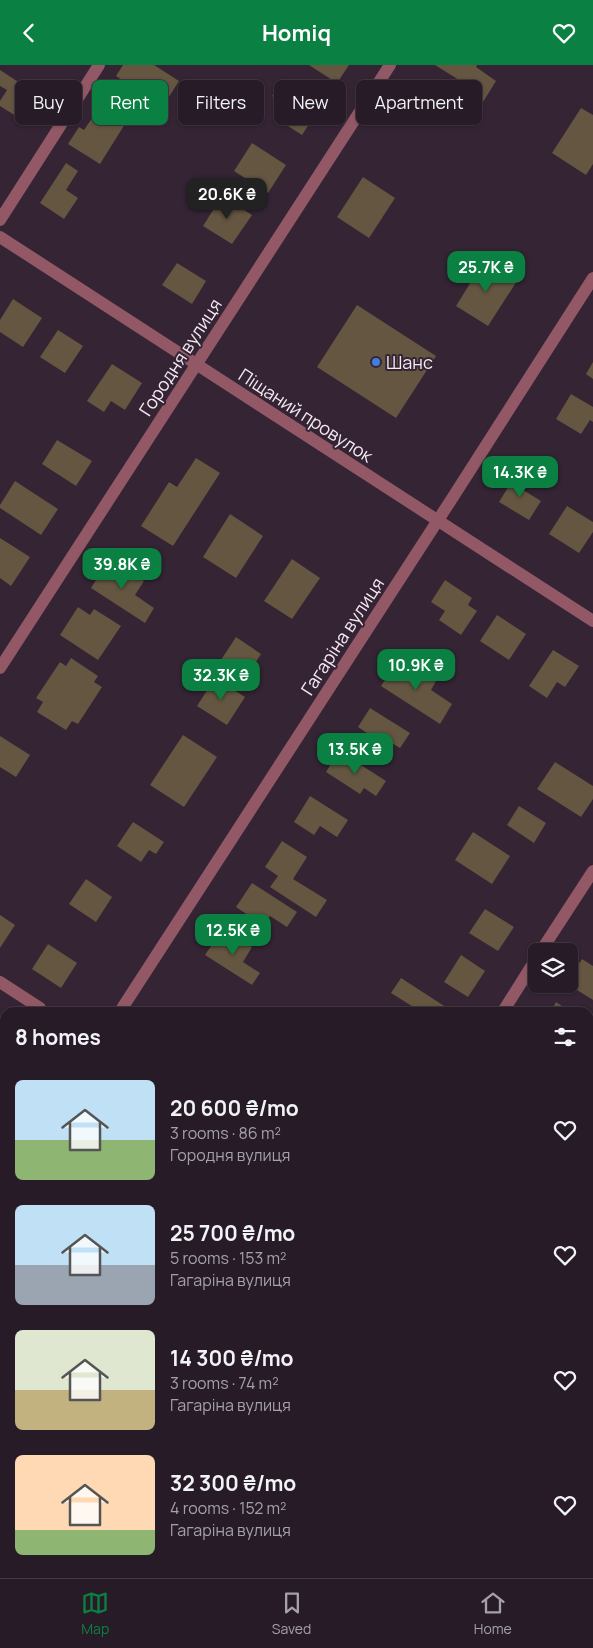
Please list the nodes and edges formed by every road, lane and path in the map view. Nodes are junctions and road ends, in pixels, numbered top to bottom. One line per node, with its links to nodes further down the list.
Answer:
1 (99, 65): 3 (street)
2 (390, 65): 6 (street, Городня вулиця)
3 (0, 220)
4 (0, 237): 6 (street, Піщаний провулок)
5 (593, 278): 7 (street, Гагаріна вулиця)
6 (196, 364): 7 (street, Піщаний провулок); 9 (street, Городня вулиця)
7 (438, 521): 8 (street, Піщаний провулок); 15 (street, Гагаріна вулиця)
8 (593, 621)
9 (0, 668)
10 (593, 871): 11 (street)
11 (546, 943)
12 (528, 972): 16 (street)
13 (0, 982): 14 (street)
14 (38, 1007)
15 (123, 1007)
16 (506, 1007)

